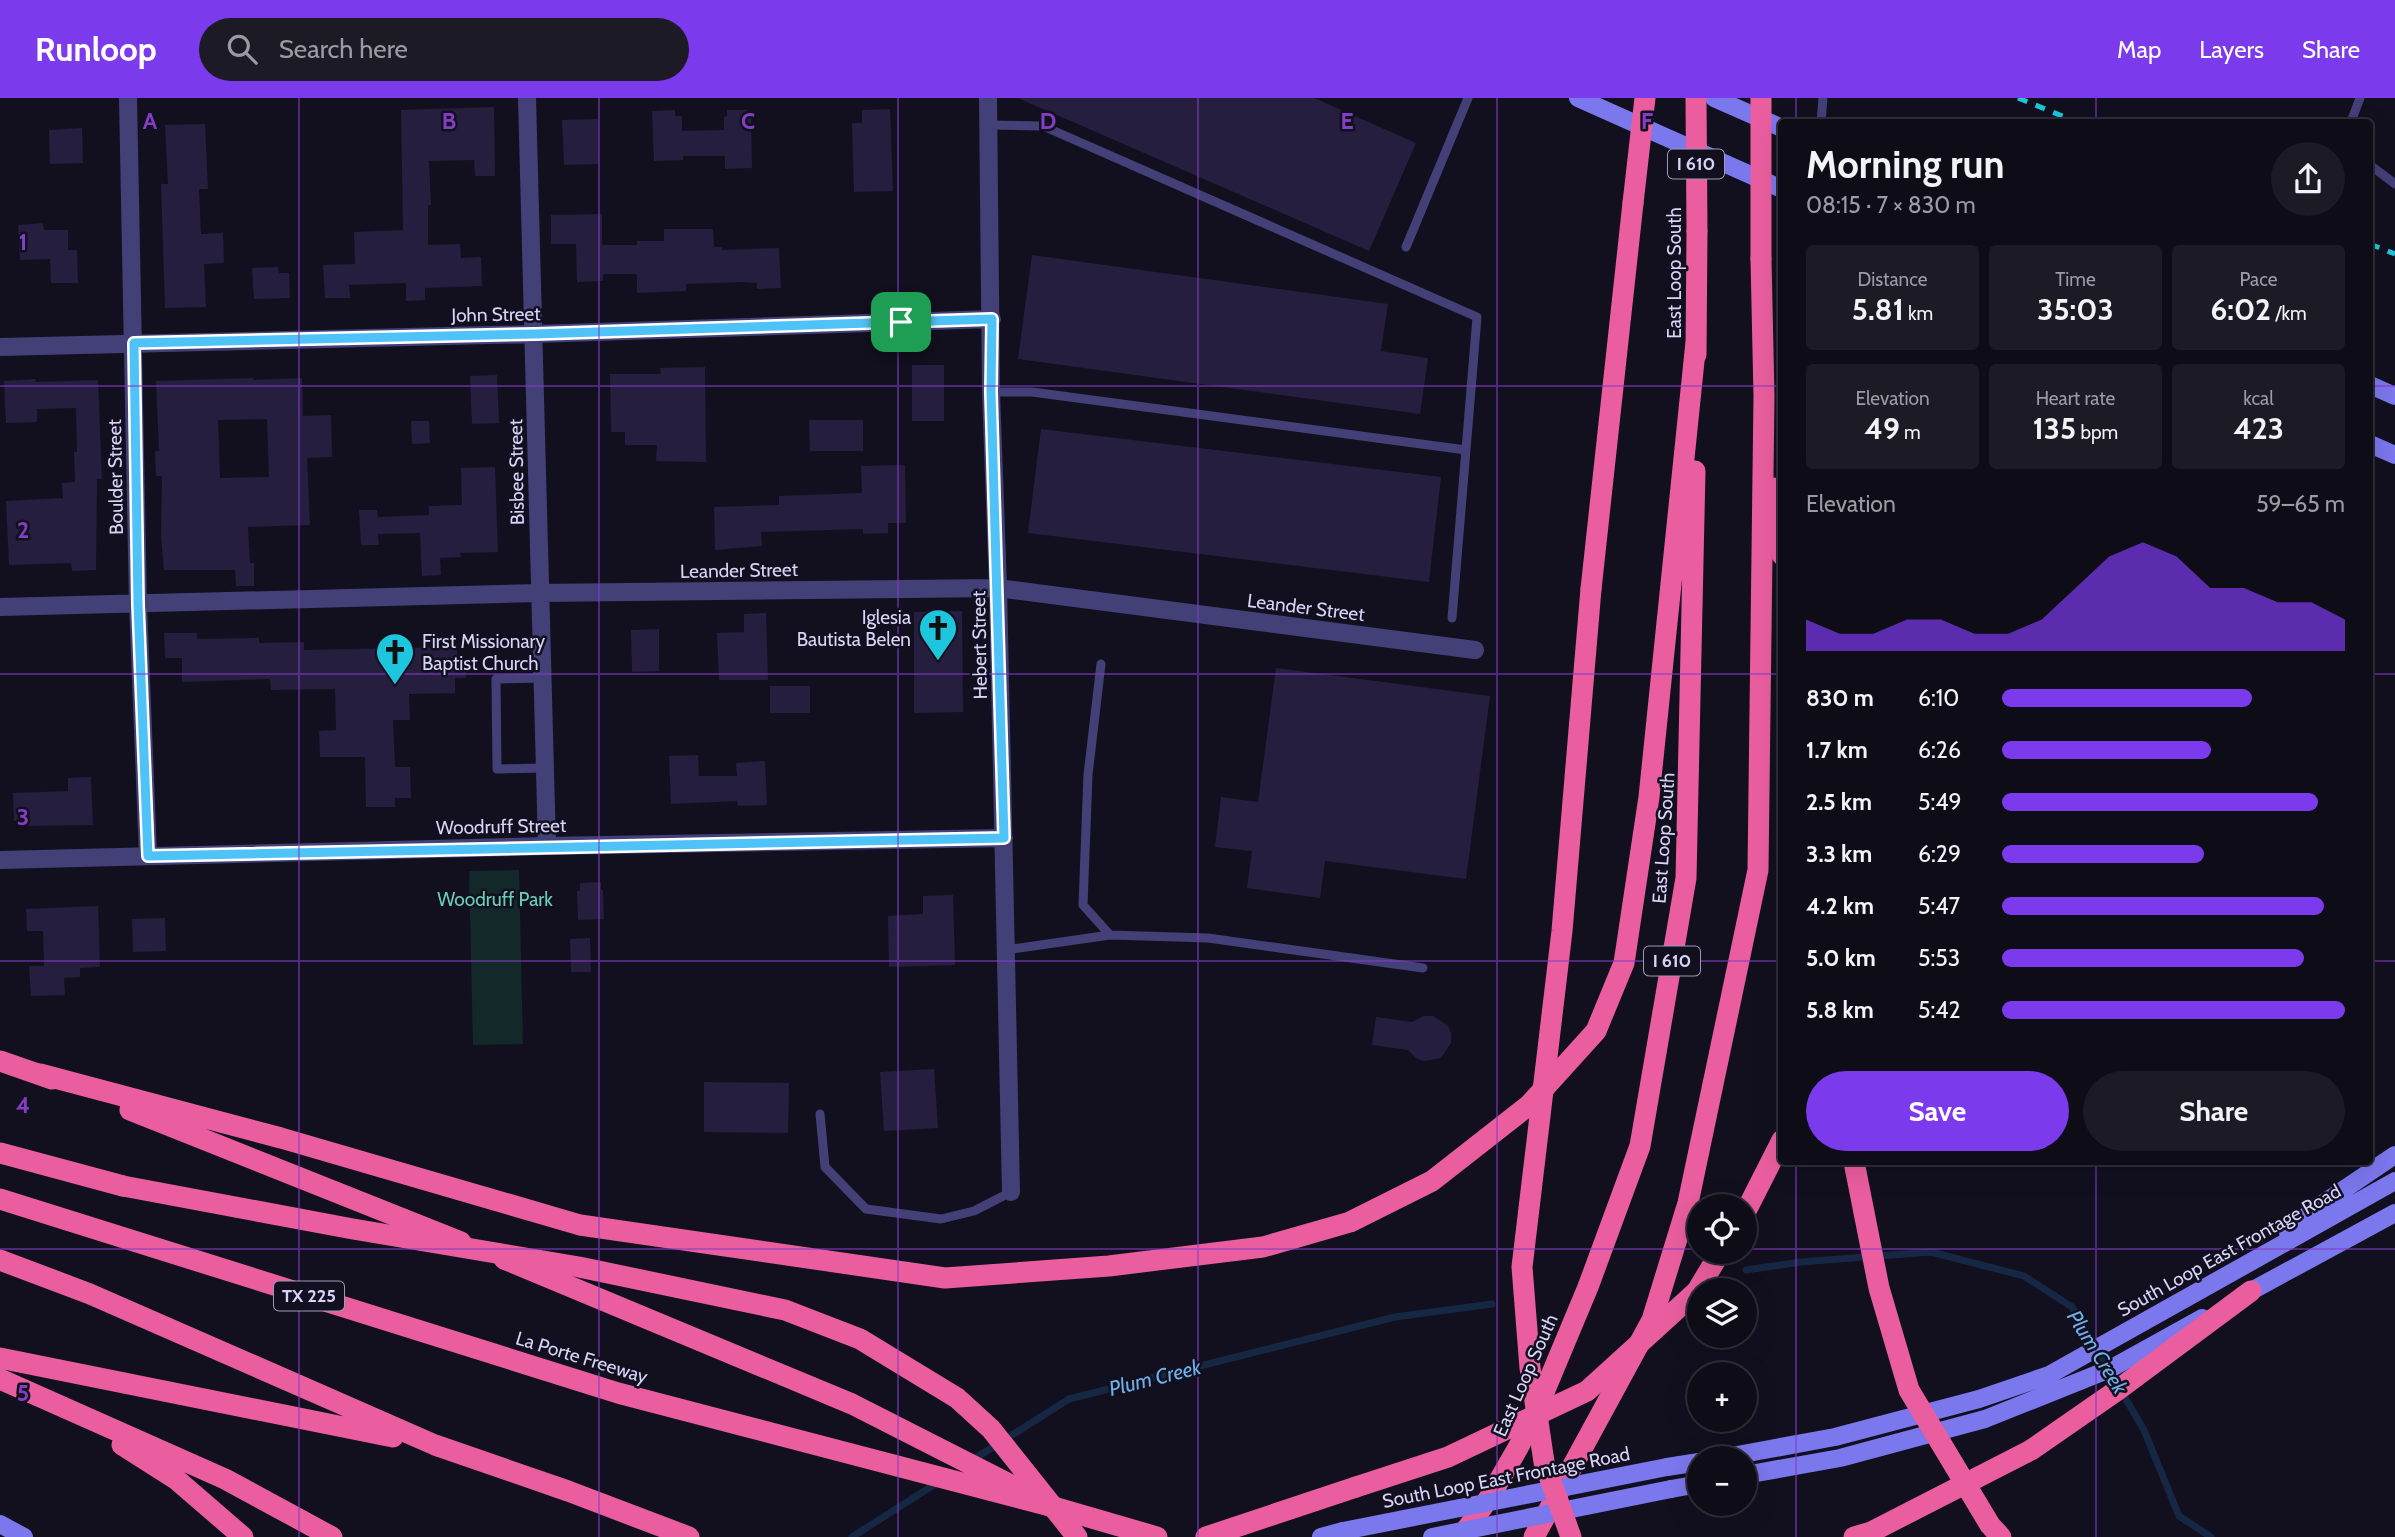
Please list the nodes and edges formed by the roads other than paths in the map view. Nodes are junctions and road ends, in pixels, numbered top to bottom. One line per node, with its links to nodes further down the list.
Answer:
1 (128, 98): 23 (street, Boulder Street)
2 (527, 98): 21 (street, Bisbee Street)
3 (988, 98): 14 (street, Hebert Street)
4 (1468, 98): 19 (lane)
5 (1578, 98): 18 (main road)
6 (1646, 98): 87 (highway, bridge)
7 (1696, 98): 22 (highway, East Loop South / I 610, bridge)
8 (1714, 98): 15 (main road)
9 (1762, 98): 27 (highway, bridge)
10 (1823, 98): 12 (lane)
11 (2360, 98): 13 (lane)
12 (1821, 119)
13 (2352, 119)
14 (989, 125): 20 (street, Hebert Street); 30 (lane)
15 (1778, 126)
16 (2373, 167): 17 (lane)
17 (2395, 184)
18 (1778, 186)
19 (1406, 247)
20 (992, 319): 21 (street, John Street); 26 (street, Hebert Street)
21 (535, 334): 23 (street, John Street); 34 (street, Bisbee Street)
22 (1696, 342): 50 (highway); 85 (highway, East Loop South / I 610)
23 (134, 343): 24 (street, John Street); 35 (street, Boulder Street)
24 (0, 347)
25 (2373, 386): 28 (main road)
26 (991, 392): 30 (lane); 33 (street, Hebert Street)
27 (1764, 396): 32 (highway); 86 (highway)
28 (2395, 396)
29 (2373, 445): 31 (main road)
30 (1466, 450): 37 (lane)
31 (2395, 455)
32 (1778, 520)
33 (998, 588): 34 (street, Leander Street); 38 (street, Leander Street); 42 (street, Hebert Street)
34 (539, 593): 35 (street, Leander Street); 40 (street, Bisbee Street)
35 (138, 604): 36 (street, Leander Street); 44 (street, Boulder Street)
36 (0, 607)
37 (1452, 618)
38 (1475, 650)
39 (1101, 664): 46 (lane)
40 (541, 678): 41 (street, Bisbee Street); 41 (lane)
41 (544, 768): 43 (street, Bisbee Street)
42 (1004, 838): 43 (street, Woodruff Street); 47 (street, Hebert Street)
43 (547, 846): 44 (street, Woodruff Street)
44 (148, 856): 45 (street, Woodruff Street)
45 (0, 860)
46 (1110, 935): 47 (lane); 48 (lane)
47 (1005, 950): 57 (street, Hebert Street)
48 (1423, 968)
49 (0, 1060): 50 (highway)
50 (40, 1074): 74 (highway)
51 (820, 1114): 57 (lane)
52 (1778, 1148): 58 (highway)
53 (0, 1153): 80 (highway, bridge)
54 (2395, 1155): 61 (main road)
55 (1855, 1165): 89 (highway, bridge)
56 (2395, 1181): 61 (main road, South Loop East Frontage Road)
57 (1011, 1192)
58 (1755, 1194)
59 (0, 1199): 74 (highway, La Porte Freeway / TX 225)
60 (2395, 1213): 64 (main road)
61 (2264, 1255): 70 (main road, South Loop East Frontage Road)
62 (0, 1260): 69 (highway)
63 (1713, 1264): 82 (highway, bridge)
64 (2251, 1291): 65 (highway)
65 (2160, 1350): 72 (main road); 88 (highway)
66 (0, 1358): 69 (highway)
67 (0, 1379): 68 (highway)
68 (65, 1408): 77 (highway); 78 (highway)
69 (435, 1445): 79 (highway)
70 (1757, 1451)
71 (1687, 1464): 83 (main road, South Loop East Frontage Road, bridge)
72 (1757, 1473)
73 (1687, 1486): 84 (main road, bridge)
74 (1054, 1507): 81 (highway, La Porte Freeway / TX 225)
75 (0, 1524): 76 (main road)
76 (24, 1537)
77 (243, 1537)
78 (332, 1537)
79 (689, 1537)
80 (1077, 1537)
81 (1157, 1537)
82 (1206, 1537)
83 (1321, 1537)
84 (1432, 1537)
85 (1461, 1537)
86 (1534, 1537)
87 (1572, 1537)
88 (1854, 1537)
89 (2001, 1537)

